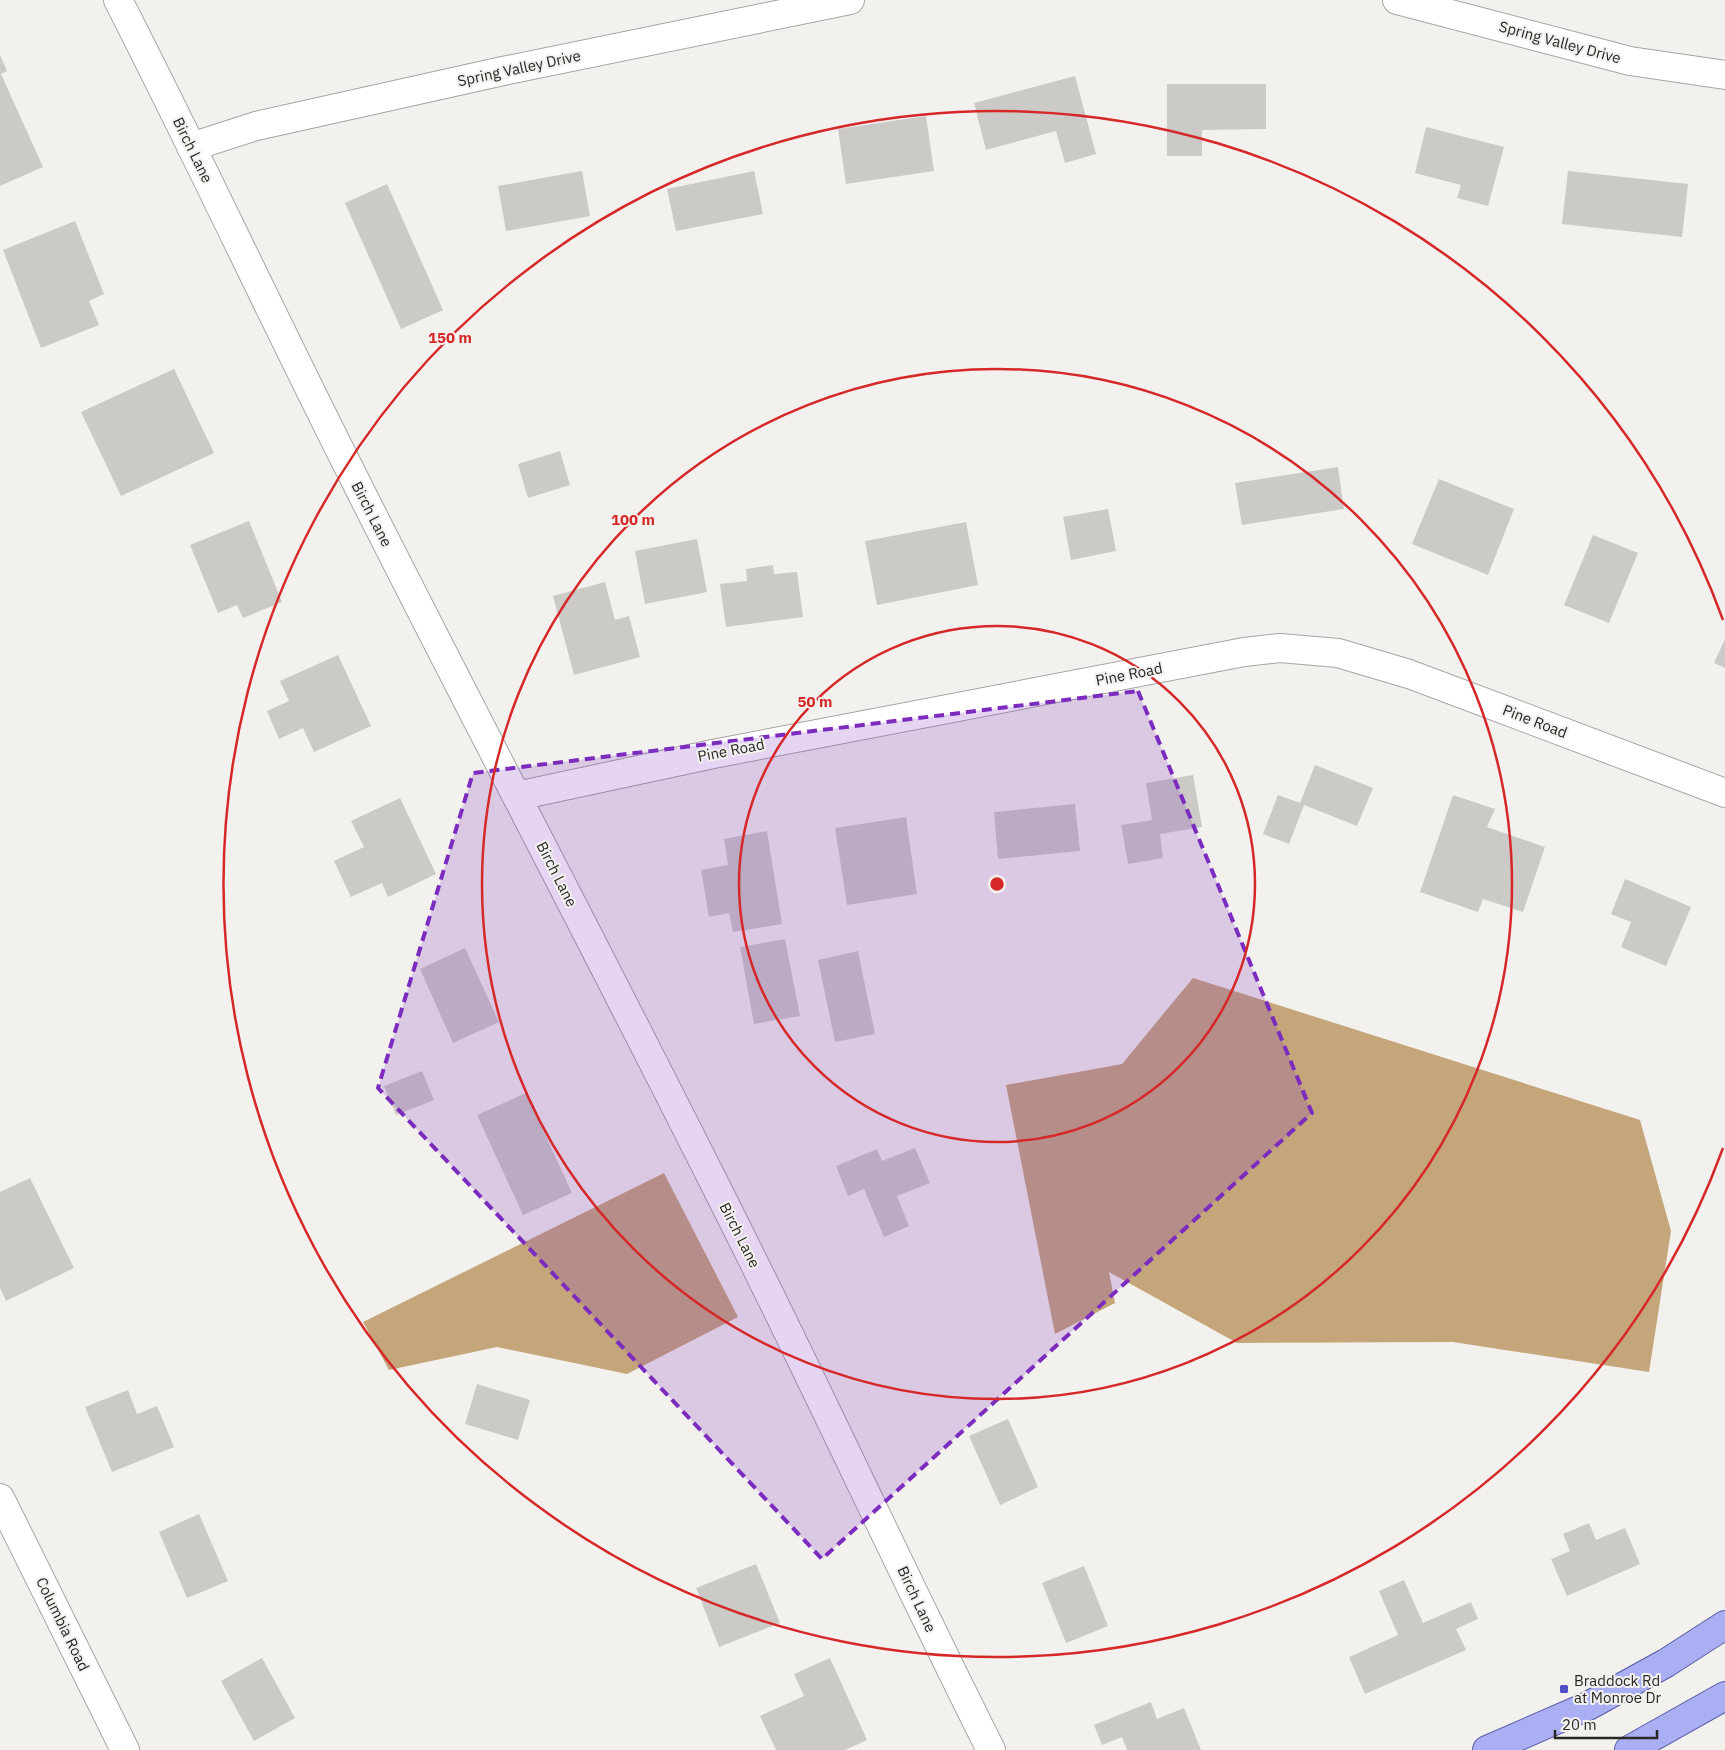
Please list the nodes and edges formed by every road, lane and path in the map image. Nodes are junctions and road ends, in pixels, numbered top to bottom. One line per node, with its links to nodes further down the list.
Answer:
1 (118, 0): 5 (street, Birch Lane)
2 (850, 0): 5 (street, Spring Valley Drive)
3 (1398, 0): 4 (street, Spring Valley Drive)
4 (1725, 76)
5 (191, 147): 7 (street, Birch Lane)
6 (1725, 793): 7 (street, Pine Road)
7 (517, 796): 13 (street, Birch Lane)
8 (0, 1498): 12 (street, Columbia Road)
9 (1725, 1625): 11 (main road)
10 (1725, 1696): 15 (main road)
11 (1519, 1744): 14 (main road)
12 (125, 1750)
13 (991, 1750)
14 (1487, 1750)
15 (1629, 1750)

